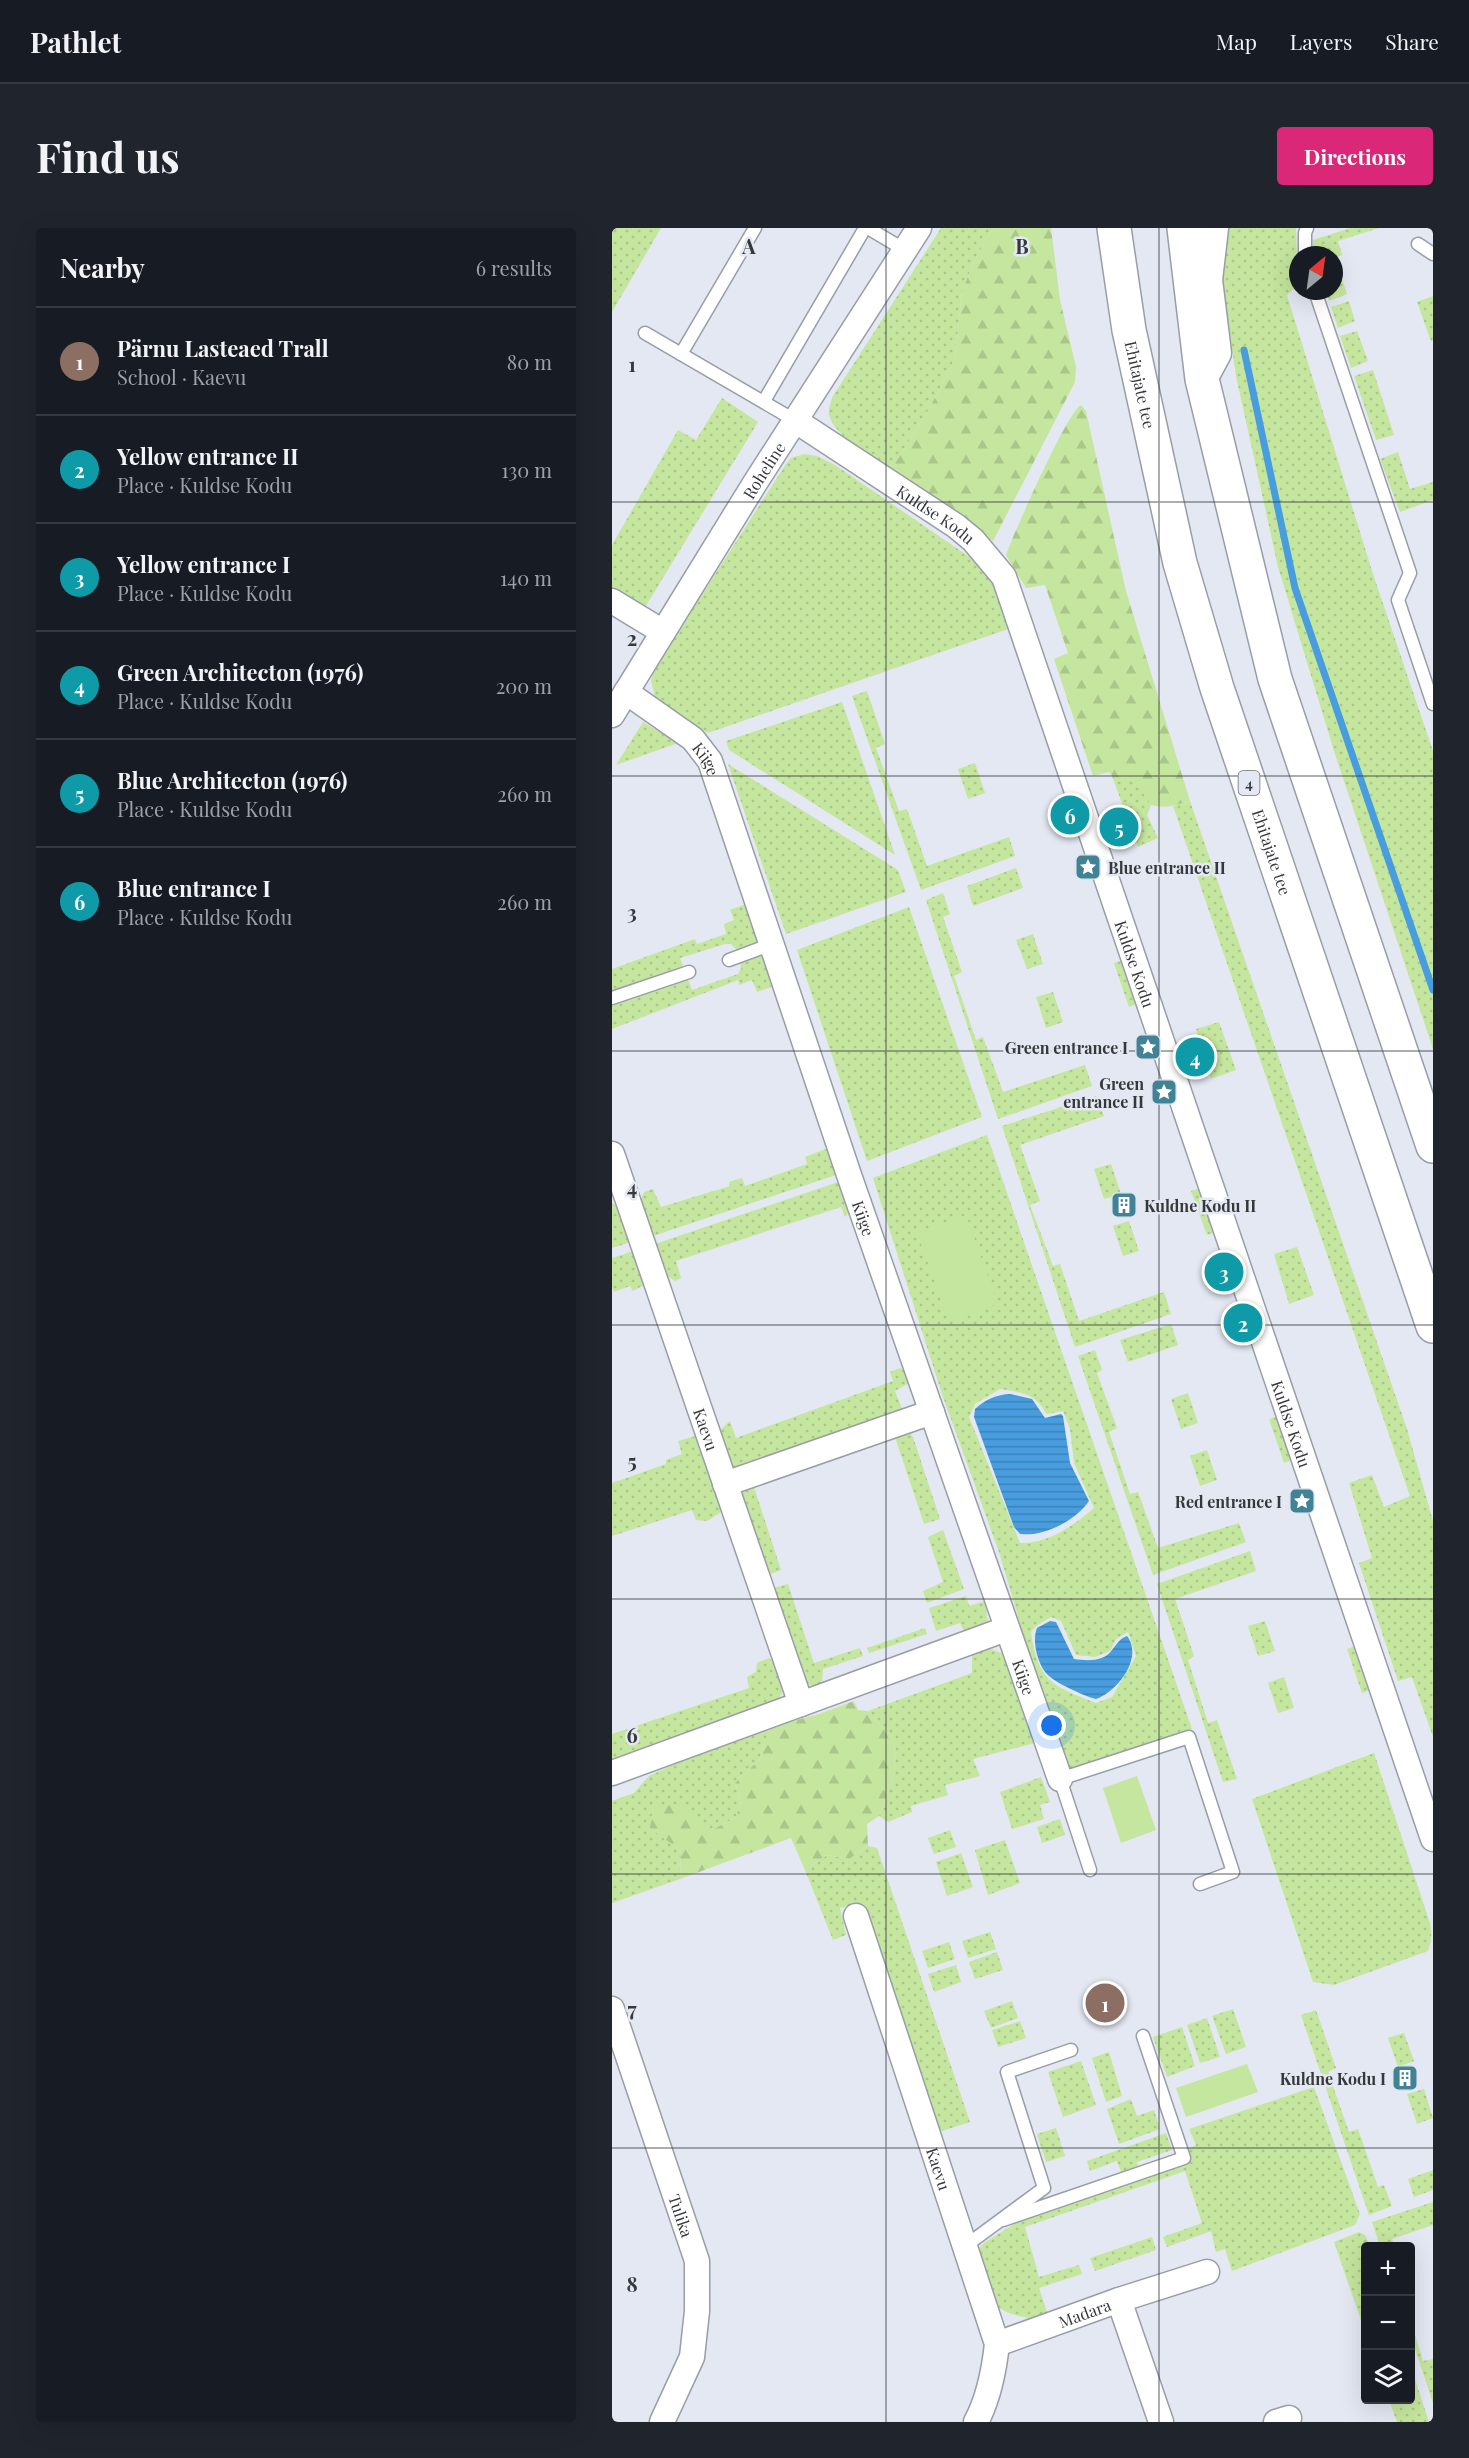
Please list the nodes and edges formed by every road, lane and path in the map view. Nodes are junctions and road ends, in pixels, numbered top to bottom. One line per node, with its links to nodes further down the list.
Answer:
1 (755, 228): 14 (lane)
2 (867, 228): 10 (lane); 16 (lane)
3 (919, 228): 10 (street, Roheline)
4 (1114, 228): 29 (highway, Ehitajate tee / 4)
5 (1184, 228): 15 (highway)
6 (1213, 228): 15 (street)
7 (1307, 228): 9 (lane)
8 (1418, 244): 11 (lane)
9 (1305, 246)
10 (905, 250): 17 (street, Roheline)
11 (1433, 254)
12 (1318, 300): 21 (lane)
13 (645, 333): 14 (lane)
14 (681, 354): 16 (lane)
15 (1202, 379): 27 (highway)
16 (764, 401): 17 (lane)
17 (796, 421): 19 (street, Roheline); 36 (street, Kuldse Kodu)
18 (612, 602): 19 (street)
19 (663, 632): 20 (street, Roheline)
20 (626, 692): 22 (street, Roheline); 23 (street, Kiige)
21 (1433, 704)
22 (612, 714)
23 (772, 944): 24 (lane); 30 (street, Kiige)
24 (729, 960)
25 (689, 972): 26 (lane)
26 (612, 998)
27 (1431, 1139)
28 (612, 1154): 31 (street, Kaevu)
29 (1433, 1326)
30 (932, 1412): 31 (street); 32 (street, Kiige)
31 (725, 1484): 33 (street, Kaevu)
32 (1006, 1629): 33 (street); 35 (street, Kiige)
33 (801, 1704): 34 (street)
34 (612, 1773)
35 (1060, 1779): 37 (lane); 38 (lane)
36 (1433, 1839)
37 (1090, 1870)
38 (1200, 1884)
39 (856, 1916): 44 (street, Kaevu)
40 (612, 2009): 48 (street, Tulika)
41 (1143, 2036): 43 (lane)
42 (1071, 2050): 43 (lane)
43 (1003, 2220): 44 (lane)
44 (964, 2247): 47 (street, Kaevu)
45 (1207, 2272): 46 (street)
46 (1119, 2300): 47 (street, Madara); 50 (street, Madara)
47 (997, 2344): 49 (street, Kaevu)
48 (662, 2422)
49 (976, 2422)
50 (1161, 2422)

